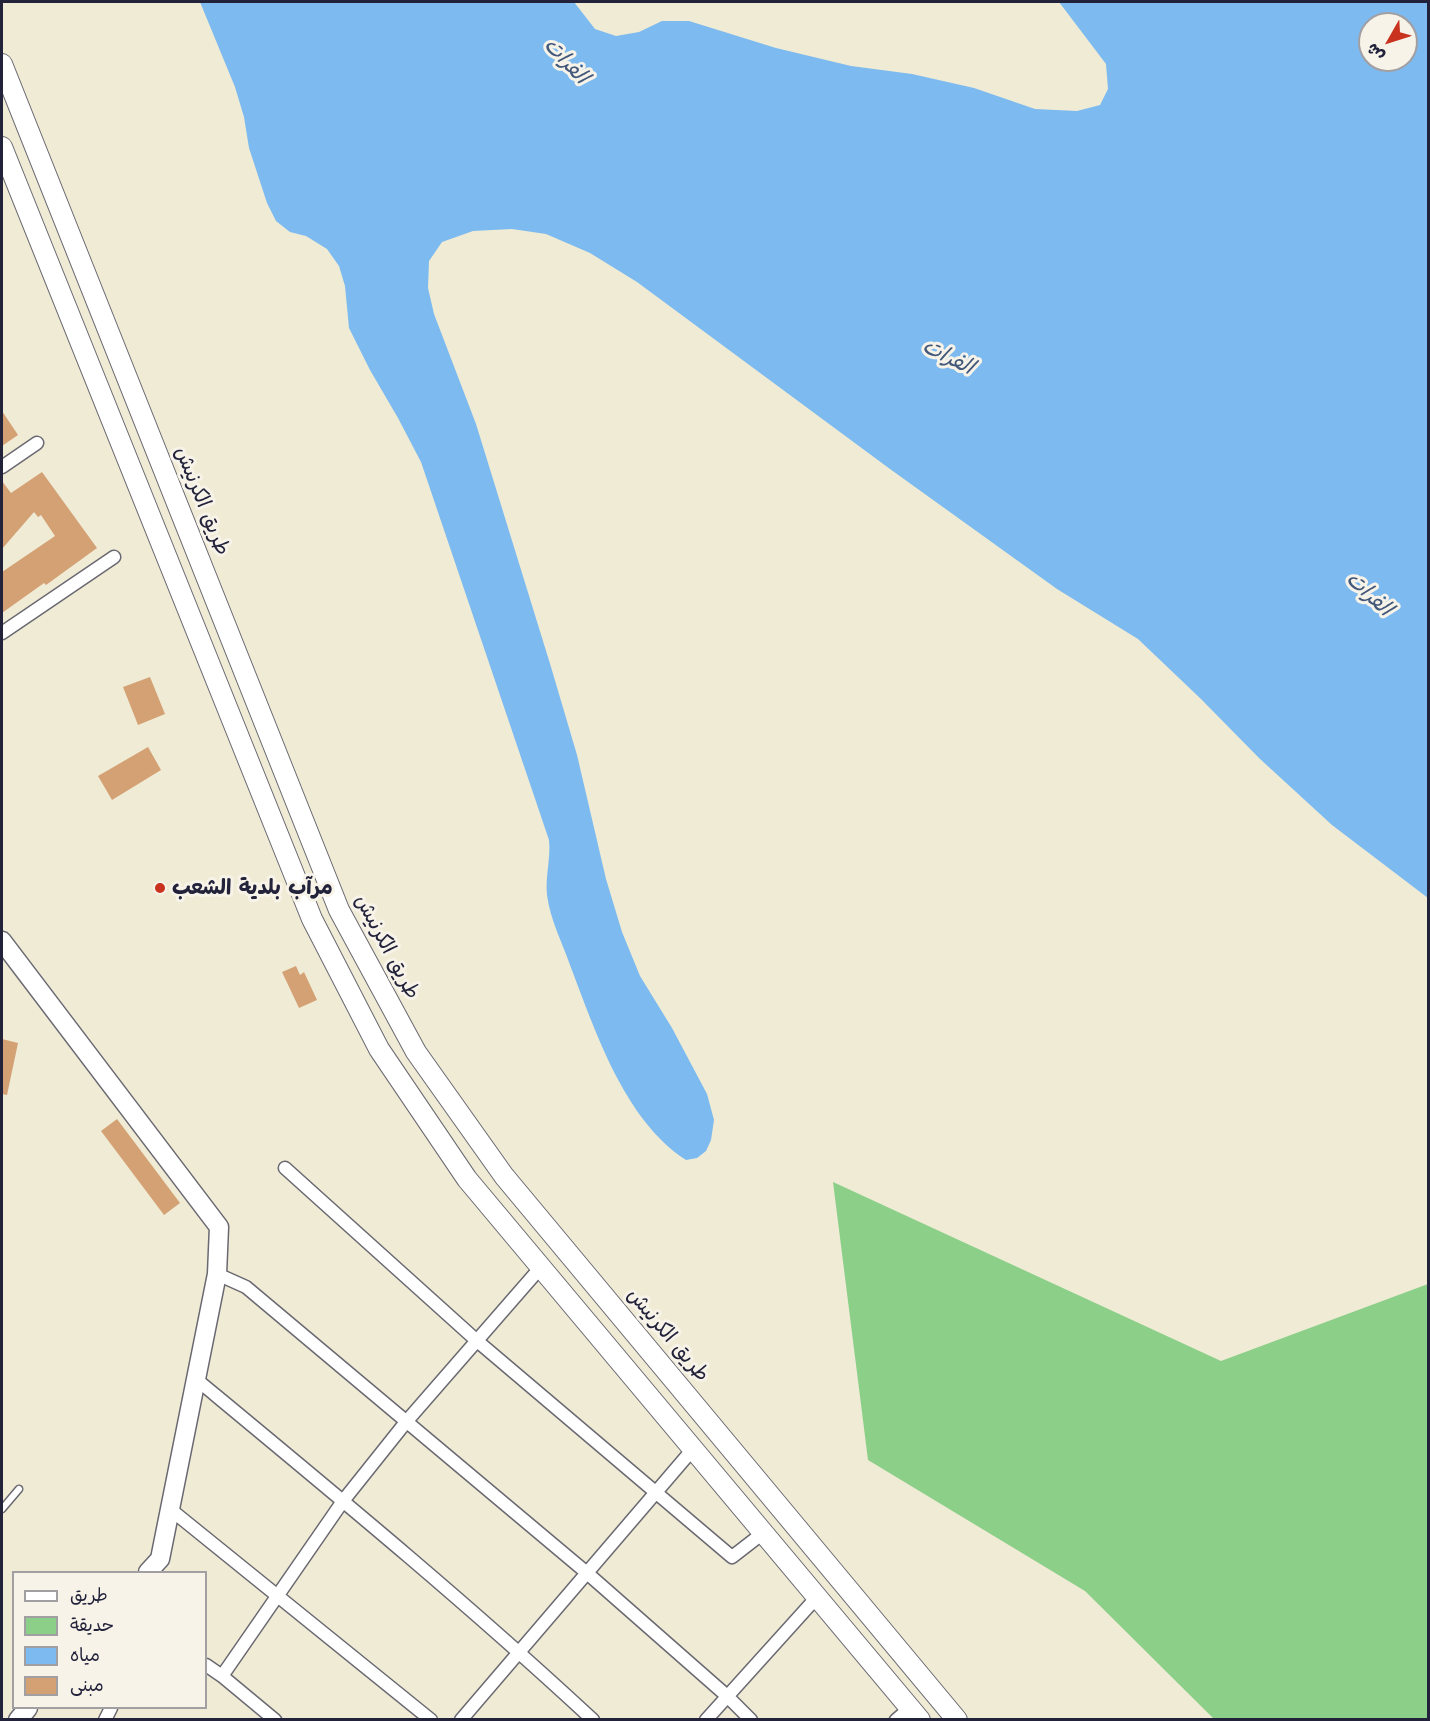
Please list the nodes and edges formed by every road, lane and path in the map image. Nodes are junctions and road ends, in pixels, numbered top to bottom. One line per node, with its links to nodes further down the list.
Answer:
1 (2, 64): 36 (main road, طريق الكرنيش)
2 (2, 147): 9 (main road)
3 (37, 443): 4 (street)
4 (2, 467)
5 (114, 557): 6 (street)
6 (2, 633)
7 (2, 941): 10 (street)
8 (285, 1168): 11 (street)
9 (540, 1267): 11 (street); 14 (main road)
10 (217, 1274): 12 (street); 13 (street)
11 (476, 1340): 13 (street); 16 (street)
12 (196, 1380): 17 (street); 19 (street)
13 (405, 1422): 17 (street); 22 (street)
14 (693, 1449): 16 (street); 20 (main road)
15 (19, 1489): 18 (lane)
16 (655, 1493): 20 (street); 22 (street)
17 (343, 1501): 23 (street); 25 (street)
18 (2, 1509)
19 (170, 1509): 21 (street); 23 (street)
20 (763, 1533): 24 (main road)
21 (149, 1571)
22 (587, 1573): 25 (street); 28 (street)
23 (277, 1595): 27 (street); 31 (street)
24 (817, 1597): 28 (street); 29 (main road)
25 (520, 1651): 32 (street); 33 (street)
26 (207, 1666): 27 (street)
27 (222, 1676): 30 (street)
28 (727, 1696): 34 (street); 35 (street)
29 (909, 1716)
30 (275, 1719)
31 (432, 1719)
32 (461, 1719)
33 (593, 1719)
34 (706, 1719)
35 (751, 1719)
36 (957, 1719)

